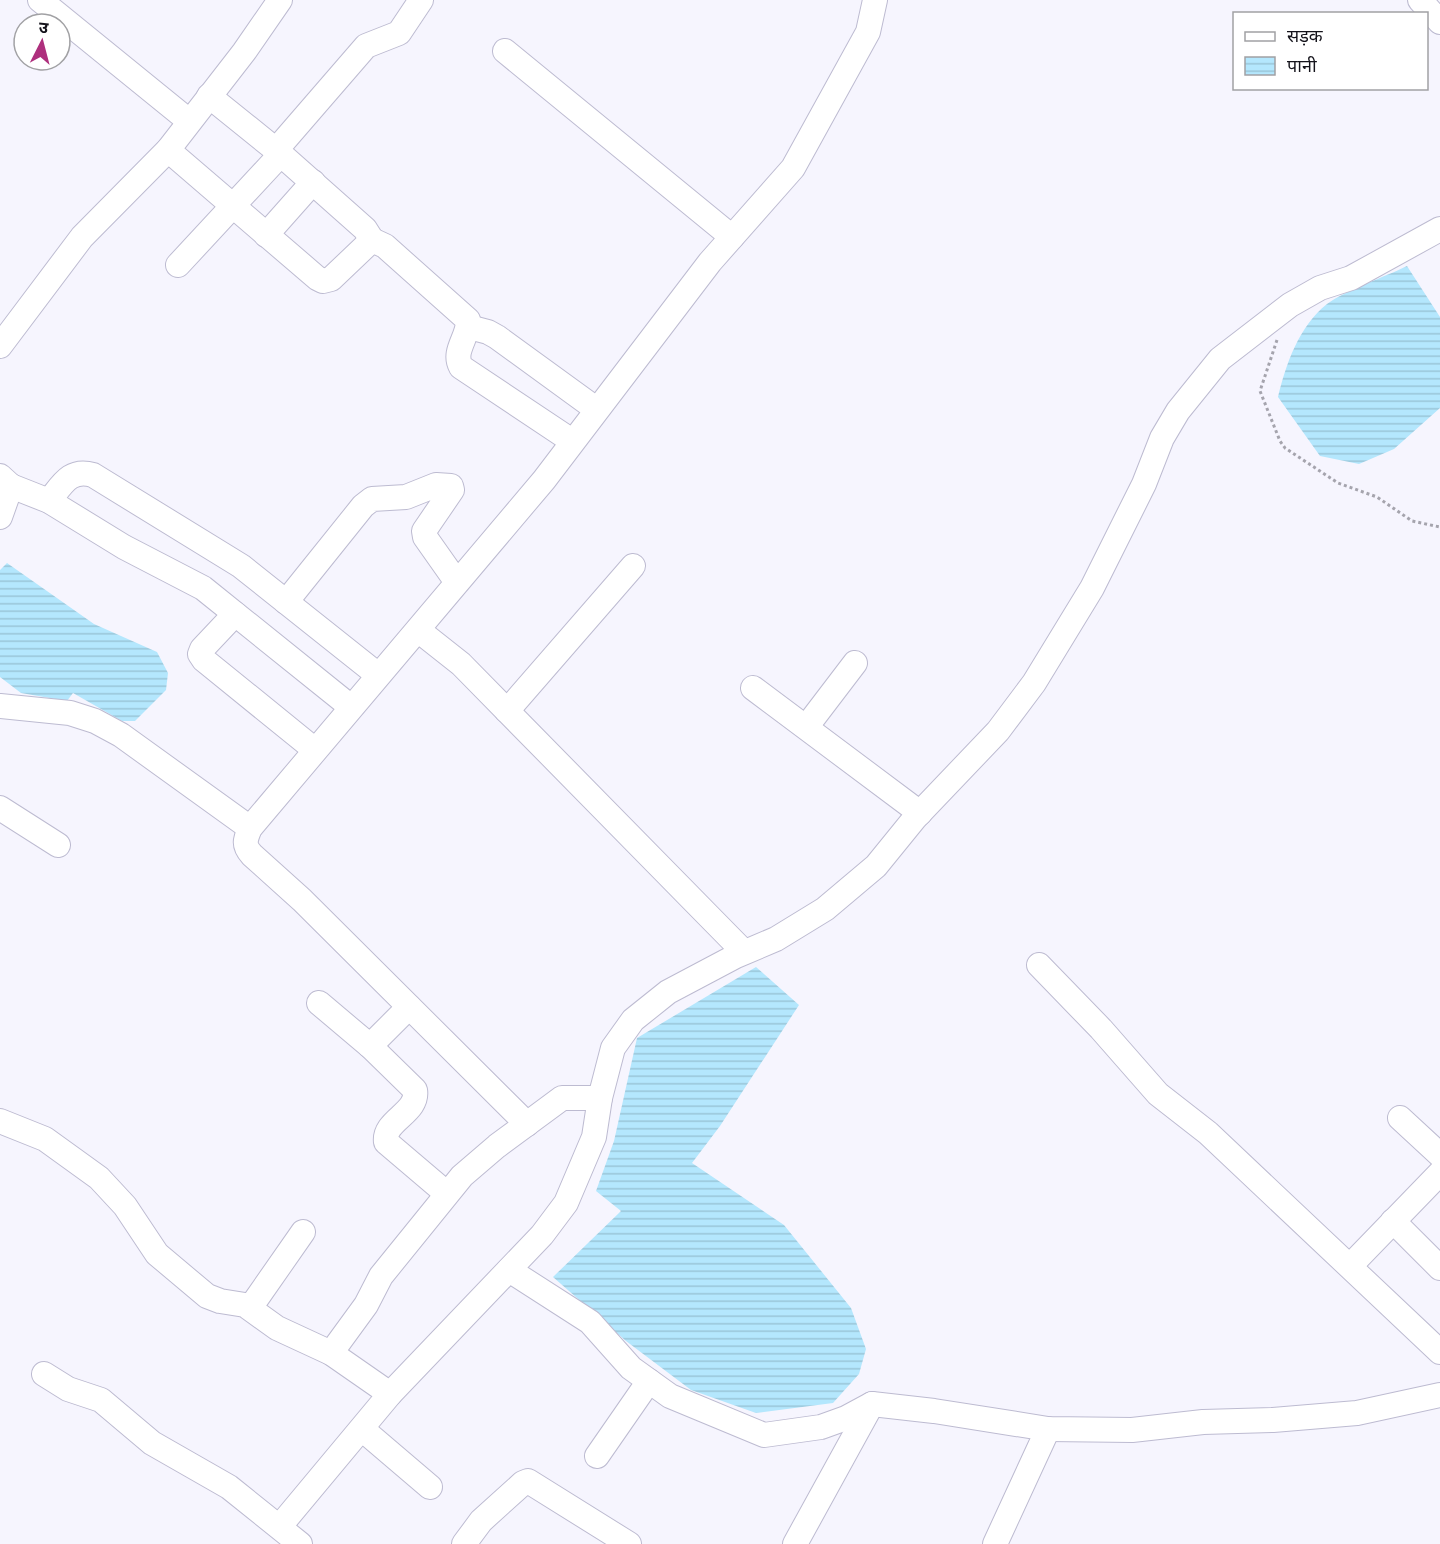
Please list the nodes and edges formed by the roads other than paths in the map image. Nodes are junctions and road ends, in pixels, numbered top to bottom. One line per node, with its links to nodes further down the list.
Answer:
1 (40, 0): 13 (street)
2 (280, 0): 12 (street)
3 (421, 0): 15 (street)
4 (875, 0): 20 (street)
5 (1415, 0): 7 (street)
6 (1420, 0): 9 (street)
7 (1424, 12)
8 (1428, 16): 10 (street)
9 (1440, 22)
10 (1440, 31)
11 (505, 51): 20 (street)
12 (209, 96): 13 (street); 15 (street)
13 (189, 121): 14 (street)
14 (168, 150): 17 (street); 24 (street)
15 (278, 152): 16 (street); 17 (street)
16 (313, 182): 19 (street); 21 (street)
17 (233, 206): 19 (street); 22 (street)
18 (1440, 229): 46 (street)
19 (266, 235): 21 (street)
20 (732, 237): 25 (street)
21 (372, 240): 23 (street)
22 (178, 265)
23 (469, 327): 25 (street); 26 (street)
24 (0, 346)
25 (596, 409): 26 (street)
26 (572, 441): 32 (street)
27 (5, 481): 28 (street); 29 (street)
28 (49, 501): 30 (street); 33 (street)
29 (0, 517)
30 (228, 557): 33 (street); 34 (street)
31 (633, 566): 42 (street)
32 (456, 581): 34 (street); 36 (street)
33 (203, 588): 35 (street)
34 (286, 602): 38 (street)
35 (235, 614): 41 (street); 44 (street)
36 (417, 630): 38 (street); 42 (street)
37 (855, 663): 43 (street)
38 (378, 675): 41 (street)
39 (753, 688): 43 (street)
40 (0, 706): 47 (street)
41 (351, 707): 44 (street)
42 (507, 711): 49 (street)
43 (807, 726): 46 (street)
44 (315, 750): 47 (street)
45 (0, 808): 48 (street)
46 (920, 813): 49 (street)
47 (250, 828): 52 (street)
48 (58, 845)
49 (744, 952): 54 (street)
50 (1038, 965): 63 (street)
51 (319, 1003): 53 (street)
52 (409, 1007): 53 (street); 57 (street)
53 (370, 1046): 60 (street)
54 (600, 1098): 57 (street); 65 (street)
55 (1400, 1118): 58 (street)
56 (0, 1121): 66 (street)
57 (527, 1124): 60 (street)
58 (1440, 1155)
59 (1440, 1173): 61 (street)
60 (446, 1193): 68 (street)
61 (1394, 1221): 63 (street); 64 (street)
62 (303, 1232): 66 (street)
63 (1350, 1266): 67 (street)
64 (1440, 1268)
65 (508, 1270): 70 (street); 71 (street)
66 (250, 1308): 68 (street)
67 (1440, 1352)
68 (331, 1353): 71 (street)
69 (44, 1374): 78 (street)
70 (649, 1381): 73 (street); 76 (street)
71 (390, 1394): 74 (street)
72 (1440, 1395): 75 (street)
73 (872, 1404): 75 (street); 81 (street)
74 (362, 1429): 77 (street); 78 (street)
75 (1048, 1429): 82 (street)
76 (597, 1456)
77 (430, 1487)
78 (286, 1537)
79 (464, 1544): 80 (street)
80 (629, 1544)
81 (795, 1544)
82 (995, 1544)

